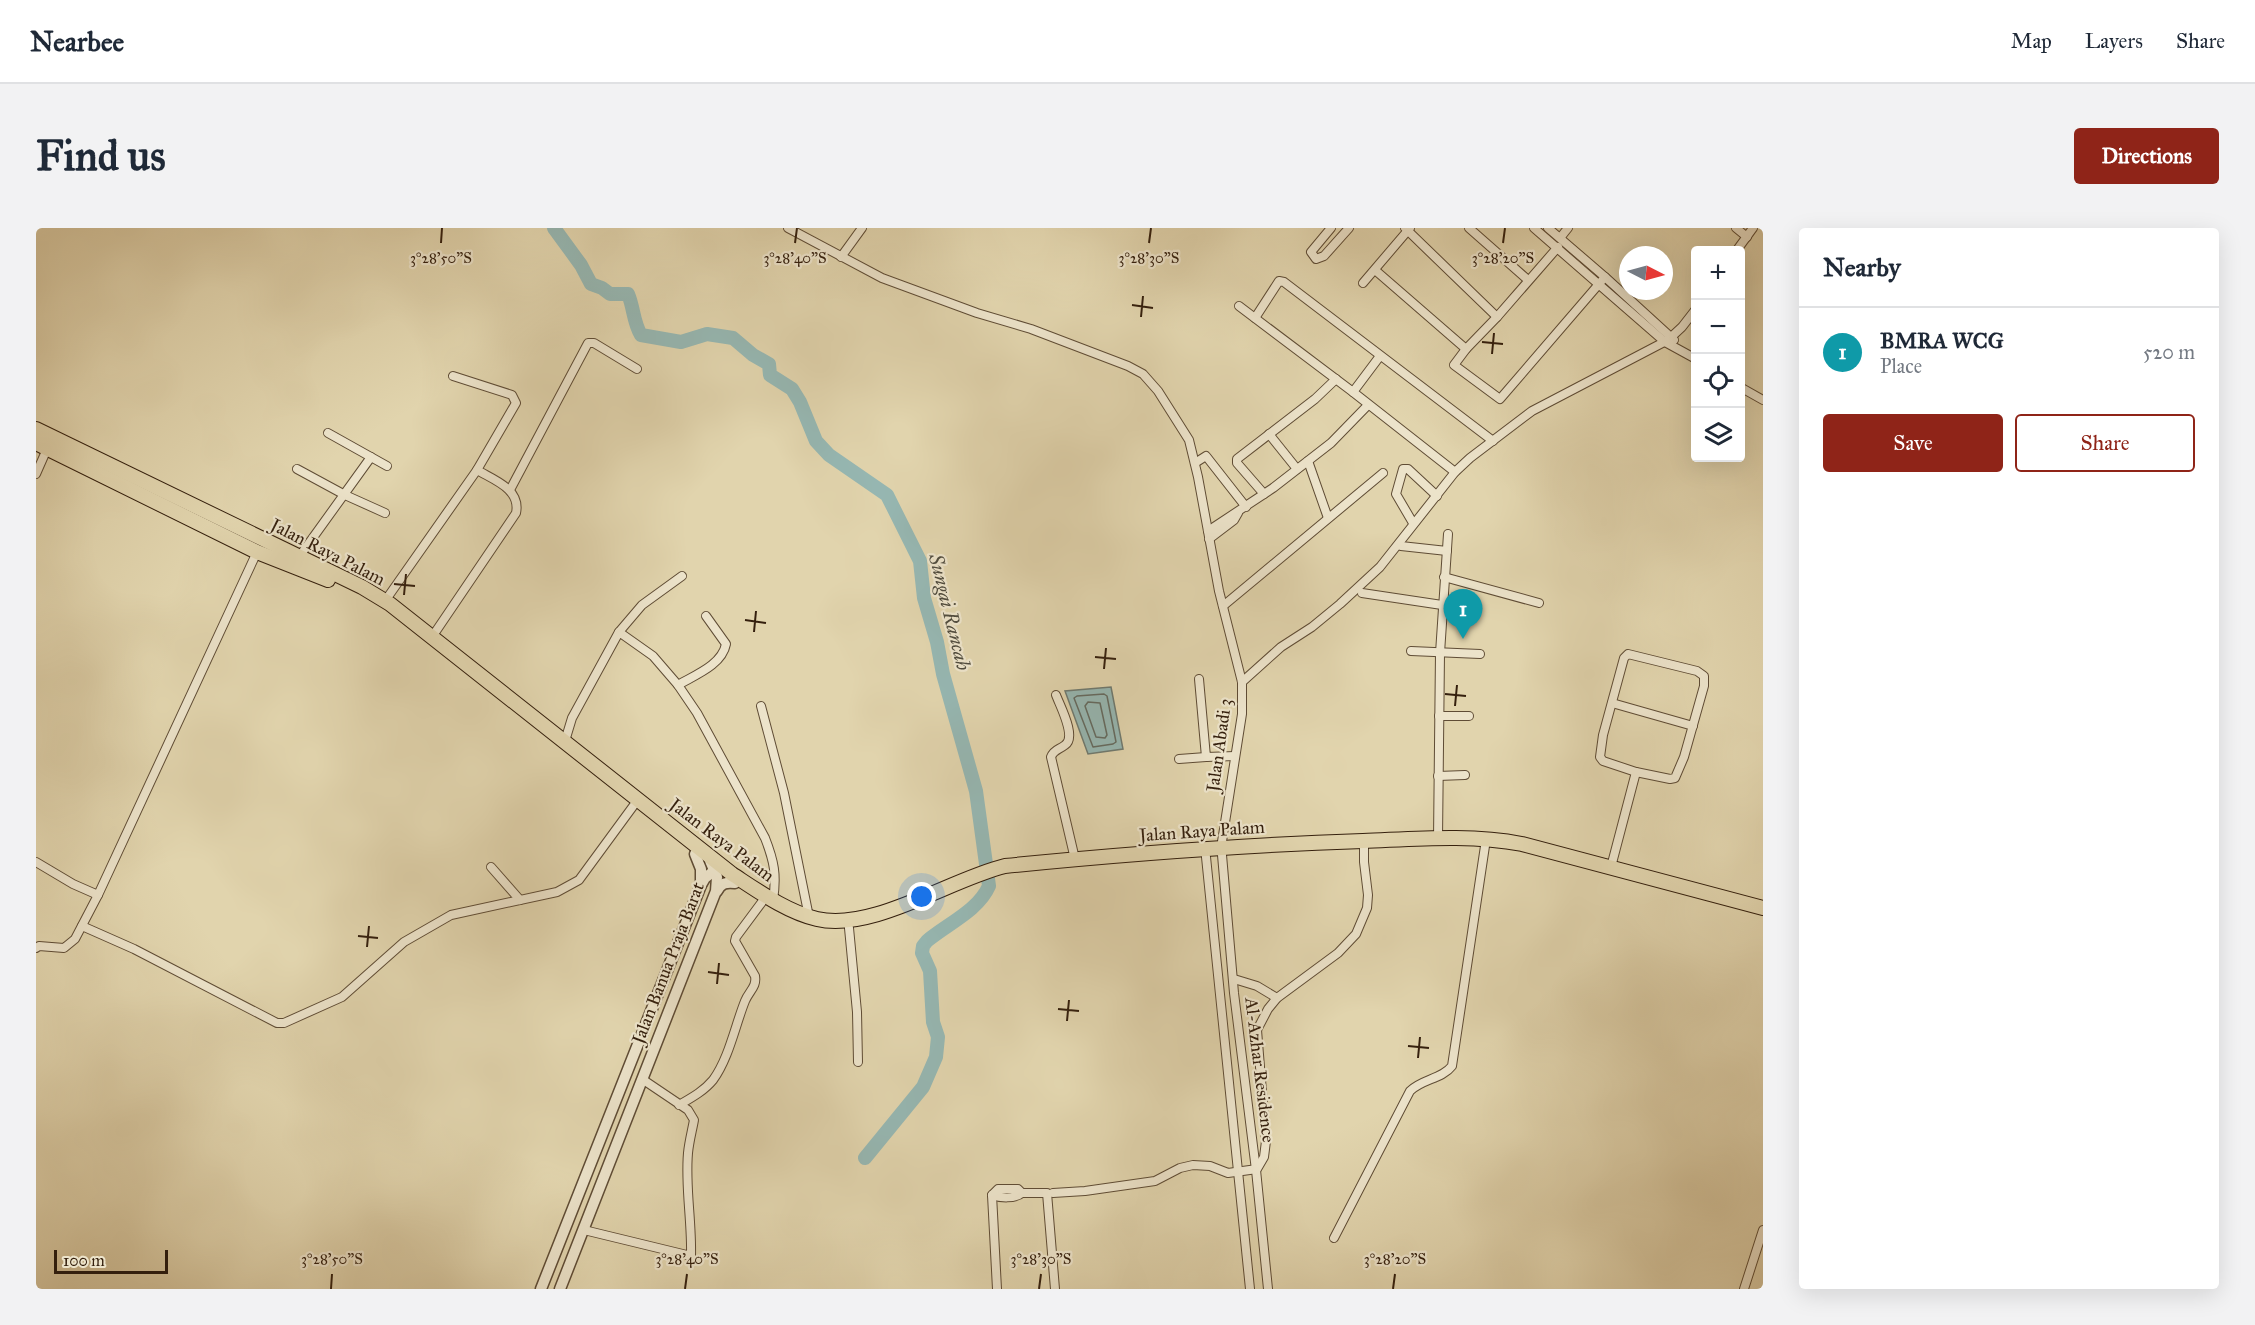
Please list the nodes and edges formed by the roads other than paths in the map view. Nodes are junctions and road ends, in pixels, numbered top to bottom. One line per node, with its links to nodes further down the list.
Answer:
1 (788, 228): 16 (street, Jalan Abadi 3)
2 (862, 228): 16 (street)
3 (1349, 228): 13 (street)
4 (1469, 228): 18 (street)
5 (1534, 228): 14 (street)
6 (1548, 228): 14 (street)
7 (1568, 228): 14 (street)
8 (1736, 228): 12 (street)
9 (1753, 228): 12 (street)
10 (1408, 229): 17 (street); 23 (street)
11 (1328, 231): 13 (street); 13 (street)
12 (1747, 237): 15 (street)
13 (1336, 243)
14 (1559, 243): 18 (street); 19 (street)
15 (1740, 246)
16 (841, 257): 43 (street, Jalan Abadi 3)
17 (1375, 270): 20 (street); 26 (street)
18 (1528, 280): 23 (street)
19 (1602, 280): 25 (street); 26 (street)
20 (1363, 284)
21 (1239, 306): 24 (street)
22 (1691, 314): 25 (street)
23 (1497, 317): 26 (street)
24 (1255, 318): 27 (street); 31 (street)
25 (1668, 340): 28 (street); 39 (street)
26 (1466, 349)
27 (1380, 356): 33 (street); 39 (street)
28 (1691, 356)
29 (637, 369): 51 (street)
30 (453, 376): 47 (street)
31 (1336, 379): 33 (street); 38 (street)
32 (1745, 390): 34 (street)
33 (1353, 392): 35 (street)
34 (1763, 400)
35 (1368, 405): 42 (street); 48 (street)
36 (36, 429): 64 (main road, Jalan Raya Palam)
37 (328, 433): 41 (street)
38 (1269, 434): 46 (street); 52 (street)
39 (1493, 441): 48 (street)
40 (42, 446): 50 (street); 63 (main road, Jalan Raya Palam)
41 (371, 458): 44 (street); 53 (street)
42 (1308, 461): 46 (street); 57 (street)
43 (1195, 463): 55 (street); 60 (street, Jalan Abadi 3)
44 (387, 466)
45 (297, 469): 53 (street)
46 (1297, 469): 52 (street)
47 (477, 470): 51 (street); 68 (street)
48 (1455, 472): 54 (street)
49 (1383, 473): 57 (street)
50 (36, 474)
51 (510, 490): 74 (street)
52 (1264, 494): 55 (street)
53 (345, 495): 56 (street); 64 (street)
54 (1437, 496): 58 (street); 58 (street)
55 (1246, 507): 60 (street)
56 (385, 513)
57 (1328, 518): 71 (street)
58 (1413, 524): 80 (street)
59 (1449, 534): 62 (street)
60 (1209, 535): 71 (street, Jalan Abadi 3)
61 (1401, 546): 62 (street)
62 (1447, 551): 66 (street)
63 (257, 552): 78 (main road, Jalan Raya Palam); 112 (street)
64 (299, 557): 68 (main road, Jalan Raya Palam)
65 (682, 576): 73 (street)
66 (1444, 577): 69 (street); 70 (street)
67 (1362, 593): 70 (street)
68 (385, 601): 74 (main road, Jalan Raya Palam)
69 (1539, 603)
70 (1442, 605): 76 (street)
71 (1223, 606): 80 (street, Jalan Abadi 3)
72 (706, 616): 81 (street)
73 (619, 632): 81 (street); 88 (street)
74 (432, 637): 78 (main road, Jalan Raya Palam)
75 (1411, 651): 76 (street)
76 (1440, 653): 77 (street); 85 (street)
77 (1480, 654)
78 (469, 672): 88 (main road, Jalan Raya Palam); 95 (main road, Jalan Raya Palam)
79 (1199, 679): 90 (street)
80 (1242, 682): 89 (street, Jalan Abadi 3)
81 (678, 685): 114 (street)
82 (1056, 695): 103 (street)
83 (1612, 703): 87 (street); 87 (street); 92 (street)
84 (761, 705): 117 (street)
85 (1439, 716): 86 (street); 94 (street)
86 (1469, 716)
87 (1693, 726): 92 (street)
88 (565, 741): 100 (main road, Jalan Raya Palam)
89 (1235, 756): 90 (street); 99 (street, Jalan Abadi 3)
90 (1206, 758): 91 (street)
91 (1179, 759)
92 (1636, 772): 106 (street)
93 (1465, 775): 94 (street)
94 (1438, 776): 96 (street)
95 (634, 805): 100 (main road, Jalan Raya Palam); 113 (street)
96 (1438, 839): 97 (main road, Jalan Raya Palam); 106 (main road, Jalan Raya Palam)
97 (1364, 845): 98 (main road, Jalan Raya Palam); 99 (main road, Jalan Raya Palam); 122 (street)
98 (1485, 846): 116 (main road, Jalan Raya Palam); 133 (street)
99 (1222, 851): 101 (main road, Jalan Raya Palam); 102 (main road, Jalan Raya Palam); 121 (street, Al-Azhar Residence)
100 (701, 854): 107 (main road, Jalan Raya Palam); 109 (main road, Jalan Raya Palam); 110 (street)
101 (1146, 857): 102 (main road, Jalan Raya Palam); 103 (main road, Jalan Raya Palam); 108 (main road, Jalan Raya Palam)
102 (1206, 857): 127 (street, Al-Azhar Residence)
103 (1075, 859): 108 (main road, Jalan Raya Palam)
104 (36, 862): 112 (street)
105 (491, 867): 113 (street)
106 (1611, 867): 115 (main road, Jalan Raya Palam)
107 (715, 870): 109 (main road, Jalan Raya Palam); 110 (street, Jalan Banua Praja Barat); 111 (street, Jalan Banua Praja Barat)
108 (982, 877): 117 (main road, Jalan Raya Palam); 119 (main road, Jalan Raya Palam)
109 (734, 879): 111 (street); 114 (main road, Jalan Raya Palam)
110 (701, 885): 134 (street, Jalan Banua Praja Barat)
111 (717, 891): 124 (street, Jalan Banua Praja Barat)
112 (98, 895): 118 (street)
113 (520, 900): 118 (street)
114 (767, 901): 117 (main road, Jalan Raya Palam); 119 (main road, Jalan Raya Palam); 125 (street)
115 (1763, 908)
116 (1763, 916)
117 (809, 917)
118 (82, 926): 120 (street)
119 (849, 928): 123 (street)
120 (36, 948)
121 (1234, 979): 122 (street); 126 (street, Al-Azhar Residence)
122 (1277, 998): 126 (street)
123 (858, 1062)
124 (642, 1078): 125 (street); 131 (street, Jalan Banua Praja Barat)
125 (679, 1105): 131 (street)
126 (1256, 1170): 127 (street); 128 (street, Al-Azhar Residence)
127 (1239, 1173): 129 (street, Al-Azhar Residence); 130 (street)
128 (1258, 1185): 129 (street); 139 (street, Al-Azhar Residence)
129 (1241, 1187): 138 (street, Al-Azhar Residence)
130 (1053, 1193)
131 (584, 1230): 135 (street, Jalan Banua Praja Barat)
132 (1763, 1230): 140 (street)
133 (1334, 1238)
134 (541, 1289)
135 (560, 1289)
136 (997, 1289): 137 (street)
137 (1055, 1289)
138 (1250, 1289)
139 (1268, 1289)
140 (1744, 1289)

